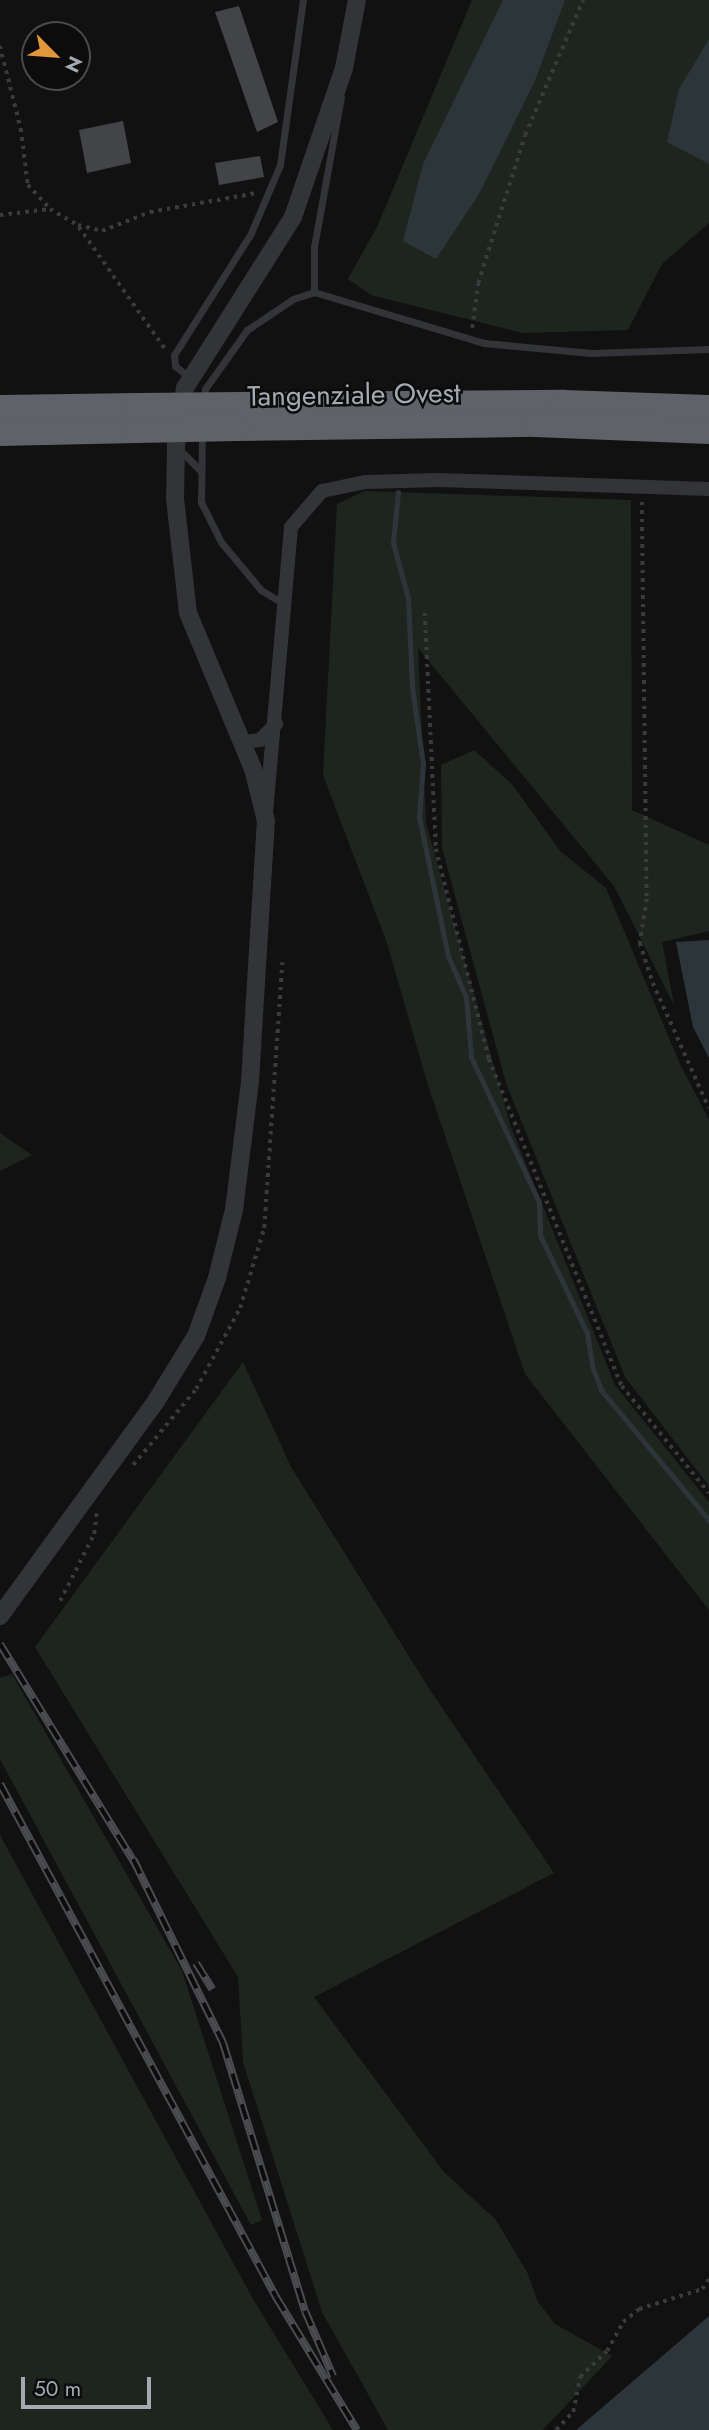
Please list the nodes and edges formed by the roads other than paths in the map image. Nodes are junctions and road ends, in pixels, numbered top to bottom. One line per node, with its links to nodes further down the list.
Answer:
1 (303, 0): 6 (lane)
2 (357, 0): 3 (street)
3 (344, 68): 4 (lane); 6 (street)
4 (314, 292): 5 (lane); 14 (lane)
5 (709, 349)
6 (190, 378): 13 (street)
7 (0, 408): 10 (highway, Tangenziale Ovest)
8 (709, 408): 9 (highway, Tangenziale Ovest)
9 (239, 416): 10 (highway, Tangenziale Ovest, bridge); 11 (highway, Tangenziale Ovest)
10 (137, 418): 12 (highway, Tangenziale Ovest)
11 (709, 431)
12 (0, 433)
13 (176, 446): 14 (lane); 18 (street)
14 (200, 470): 16 (lane)
15 (709, 489): 16 (street)
16 (283, 603): 17 (street)
17 (276, 724): 18 (street); 19 (street)
18 (242, 742): 19 (street)
19 (265, 821): 20 (street)
20 (0, 1616)

